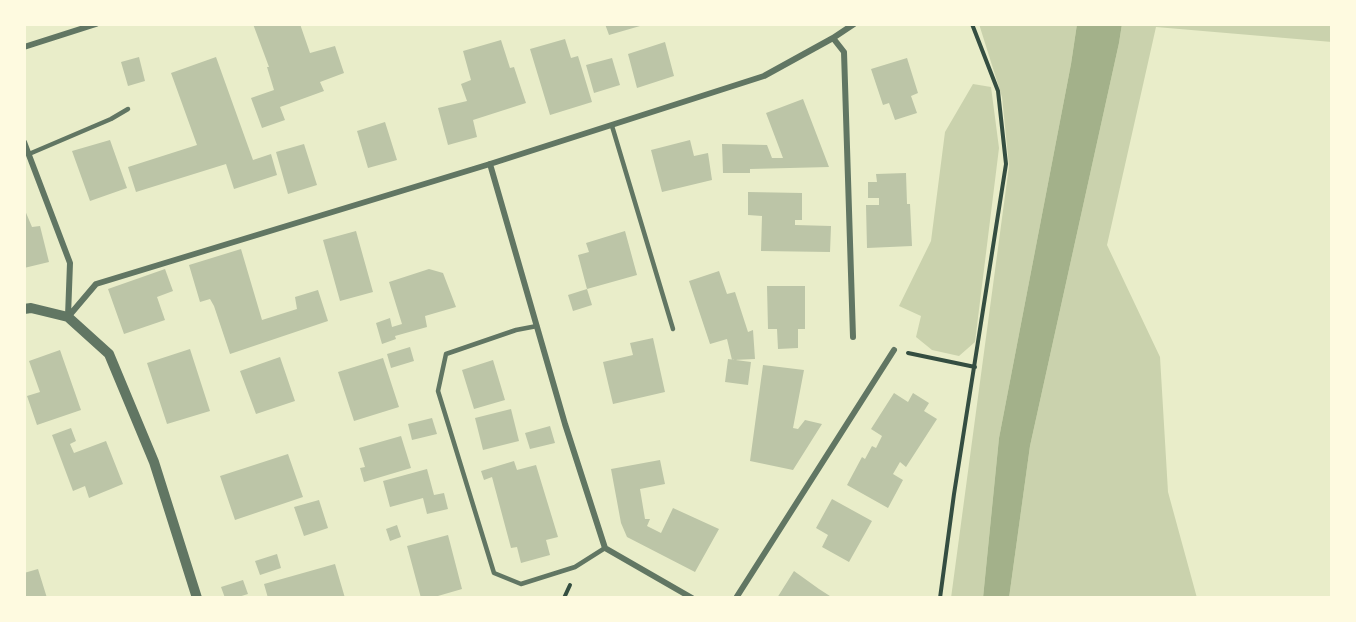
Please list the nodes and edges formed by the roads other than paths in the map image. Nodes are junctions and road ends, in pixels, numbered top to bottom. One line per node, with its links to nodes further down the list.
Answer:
1 (96, 24): 4 (street)
2 (854, 24): 3 (street)
3 (833, 38): 6 (street); 14 (street)
4 (24, 47)
5 (128, 109): 8 (lane)
6 (612, 126): 9 (street); 13 (lane)
7 (24, 142): 8 (street)
8 (29, 154): 11 (street)
9 (490, 164): 11 (street); 12 (street)
10 (24, 309): 11 (street)
11 (68, 317): 17 (street)
12 (537, 326): 16 (street); 16 (lane)
13 (673, 329)
14 (854, 337)
15 (894, 350): 19 (street)
16 (605, 548): 18 (street)
17 (197, 598)
18 (692, 598)
19 (736, 598)

